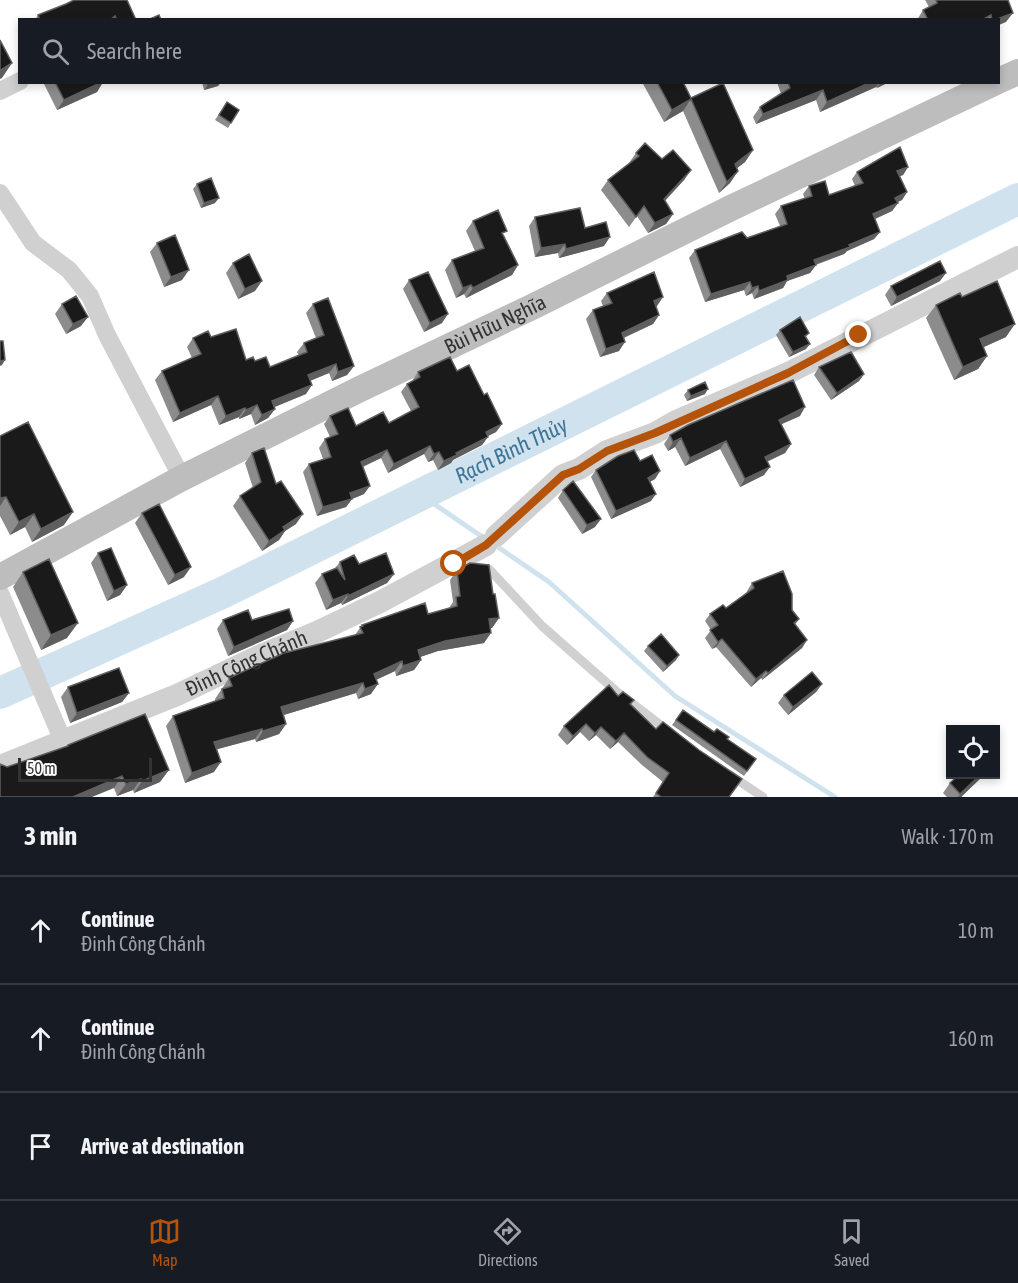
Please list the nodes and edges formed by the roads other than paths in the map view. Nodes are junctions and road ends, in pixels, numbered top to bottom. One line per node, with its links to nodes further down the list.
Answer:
1 (1018, 72): 2 (main road, Bùi Hữu Nghĩa)
2 (1000, 81)
3 (18, 82): 5 (street)
4 (993, 84): 8 (main road, Bùi Hữu Nghĩa)
5 (0, 91)
6 (0, 193): 8 (street)
7 (1018, 257): 9 (street, Đinh Công Chánh)
8 (182, 478): 10 (main road, Bùi Hữu Nghĩa)
9 (454, 564): 12 (lane); 13 (street, Đinh Công Chánh)
10 (0, 577)
11 (0, 593): 13 (street)
12 (680, 739)
13 (63, 741): 14 (street, Đinh Công Chánh)
14 (0, 766)
15 (726, 772): 16 (lane)
16 (763, 797)

